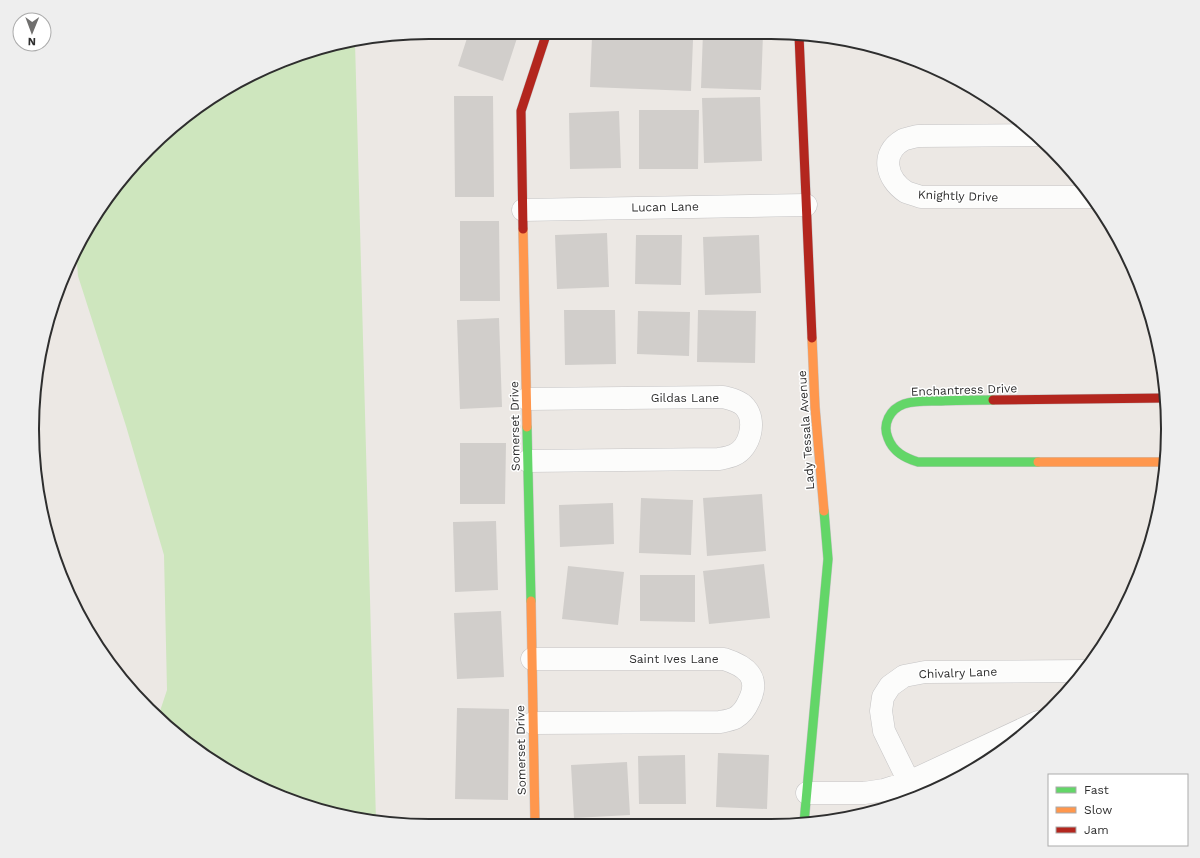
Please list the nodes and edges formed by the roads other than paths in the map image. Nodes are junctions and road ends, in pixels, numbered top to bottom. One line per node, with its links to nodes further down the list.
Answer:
1 (545, 39): 6 (street, Somerset Drive)
2 (799, 40): 5 (street, Lady Tessala Avenue)
3 (1027, 135): 4 (street, Knightly Drive)
4 (1084, 197)
5 (806, 204): 6 (street, Lucan Lane); 16 (street, Lady Tessala Avenue)
6 (523, 210): 7 (street, Somerset Drive)
7 (527, 398): 9 (street, Somerset Drive); 9 (street, Gildas Lane)
8 (1160, 398): 10 (street, Enchantress Drive)
9 (528, 461): 11 (street, Somerset Drive)
10 (1159, 462)
11 (532, 660): 13 (street, Somerset Drive); 13 (street, Saint Ives Lane)
12 (1076, 671): 15 (street, Chivalry Lane)
13 (533, 723): 18 (street, Somerset Drive)
14 (1014, 733): 15 (street)
15 (910, 782): 16 (street)
16 (807, 793): 17 (street, Lady Tessala Avenue)
17 (805, 817)
18 (535, 819)

